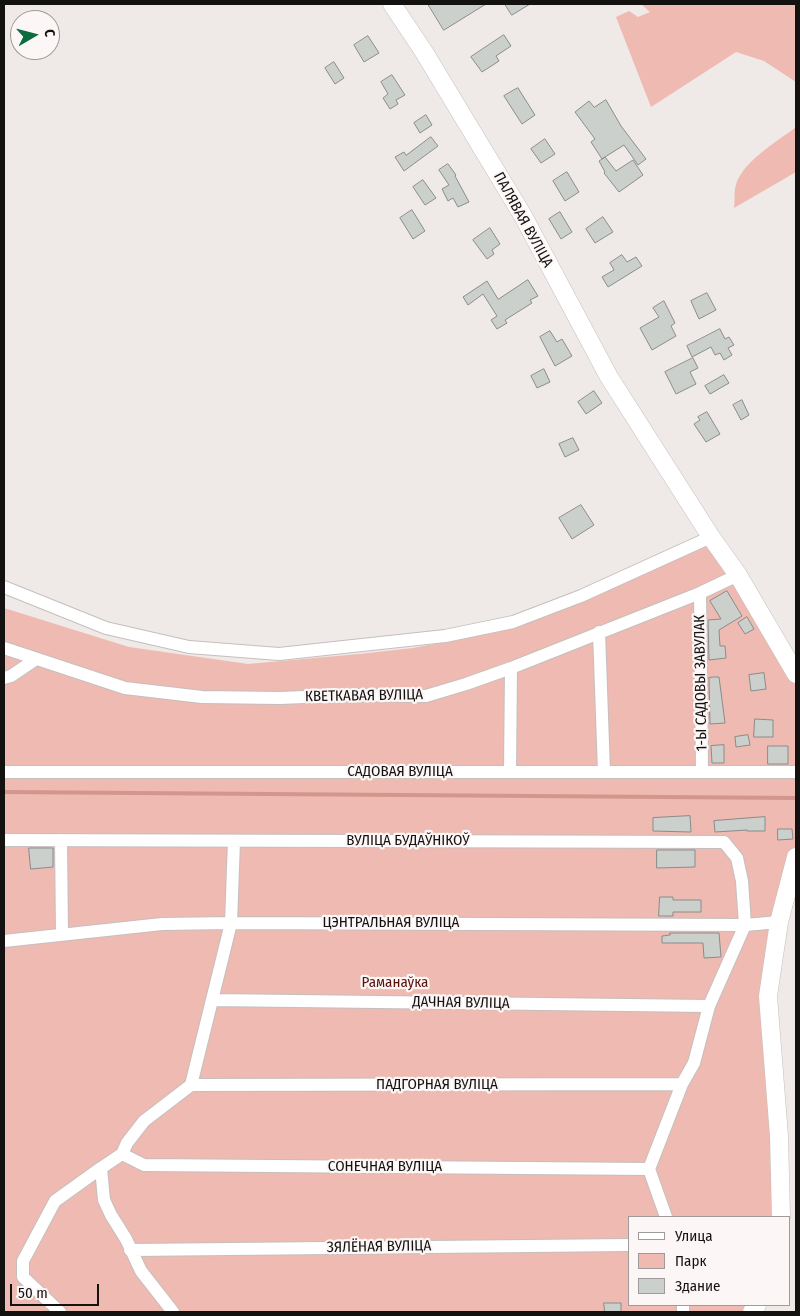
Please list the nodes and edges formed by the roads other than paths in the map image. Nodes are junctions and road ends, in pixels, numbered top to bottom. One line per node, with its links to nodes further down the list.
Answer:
1 (392, 4): 2 (main road, ПАЛЯВАЯ ВУЛІЦА)
2 (711, 537): 3 (main road, ПАЛЯВАЯ ВУЛІЦА); 4 (street)
3 (738, 574): 5 (street, КВЕТКАВАЯ ВУЛІЦА); 10 (main road, ПАЛЯВАЯ ВУЛІЦА)
4 (4, 587)
5 (700, 593): 6 (street, КВЕТКАВАЯ ВУЛІЦА); 15 (street, 1-Ы САДОВЫ ЗАВУЛАК)
6 (599, 632): 9 (street, КВЕТКАВАЯ ВУЛІЦА); 14 (street)
7 (4, 648): 8 (street, КВЕТКАВАЯ ВУЛІЦА)
8 (36, 659): 9 (street, КВЕТКАВАЯ ВУЛІЦА); 11 (street)
9 (511, 668): 13 (street)
10 (796, 674)
11 (4, 678)
12 (4, 772): 13 (street, САДОВАЯ ВУЛІЦА)
13 (510, 772): 14 (street, САДОВАЯ ВУЛІЦА)
14 (604, 772): 15 (street, САДОВАЯ ВУЛІЦА)
15 (702, 772): 16 (street, САДОВАЯ ВУЛІЦА)
16 (796, 772)
17 (4, 840): 18 (street, ВУЛІЦА БУДАЎНІКОЎ)
18 (60, 840): 19 (street, ВУЛІЦА БУДАЎНІКОЎ); 24 (street)
19 (234, 841): 21 (street); 23 (street, ВУЛІЦА БУДАЎНІКОЎ)
20 (796, 857): 22 (main road)
21 (231, 922): 23 (street, ЦЭНТРАЛЬНАЯ ВУЛІЦА); 24 (street, ЦЭНТРАЛЬНАЯ ВУЛІЦА); 26 (street)
22 (778, 922): 23 (street, ЦЭНТРАЛЬНАЯ ВУЛІЦА); 34 (main road)
23 (745, 925): 27 (street)
24 (62, 934): 25 (street, ЦЭНТРАЛЬНАЯ ВУЛІЦА)
25 (4, 941)
26 (213, 1000): 27 (street, ДАЧНАЯ ВУЛІЦА); 29 (street)
27 (709, 1006): 28 (street)
28 (682, 1084): 29 (street, ПАДГОРНАЯ ВУЛІЦА); 32 (street)
29 (191, 1085): 30 (street)
30 (122, 1154): 31 (street); 32 (street, СОНЕЧНАЯ ВУЛІЦА)
31 (102, 1168): 36 (street); 37 (street)
32 (650, 1169): 33 (street)
33 (666, 1216)
34 (781, 1216)
35 (628, 1244): 36 (street, ЗЯЛЁНАЯ ВУЛІЦА)
36 (130, 1250): 38 (street)
37 (60, 1312)
38 (173, 1312)

